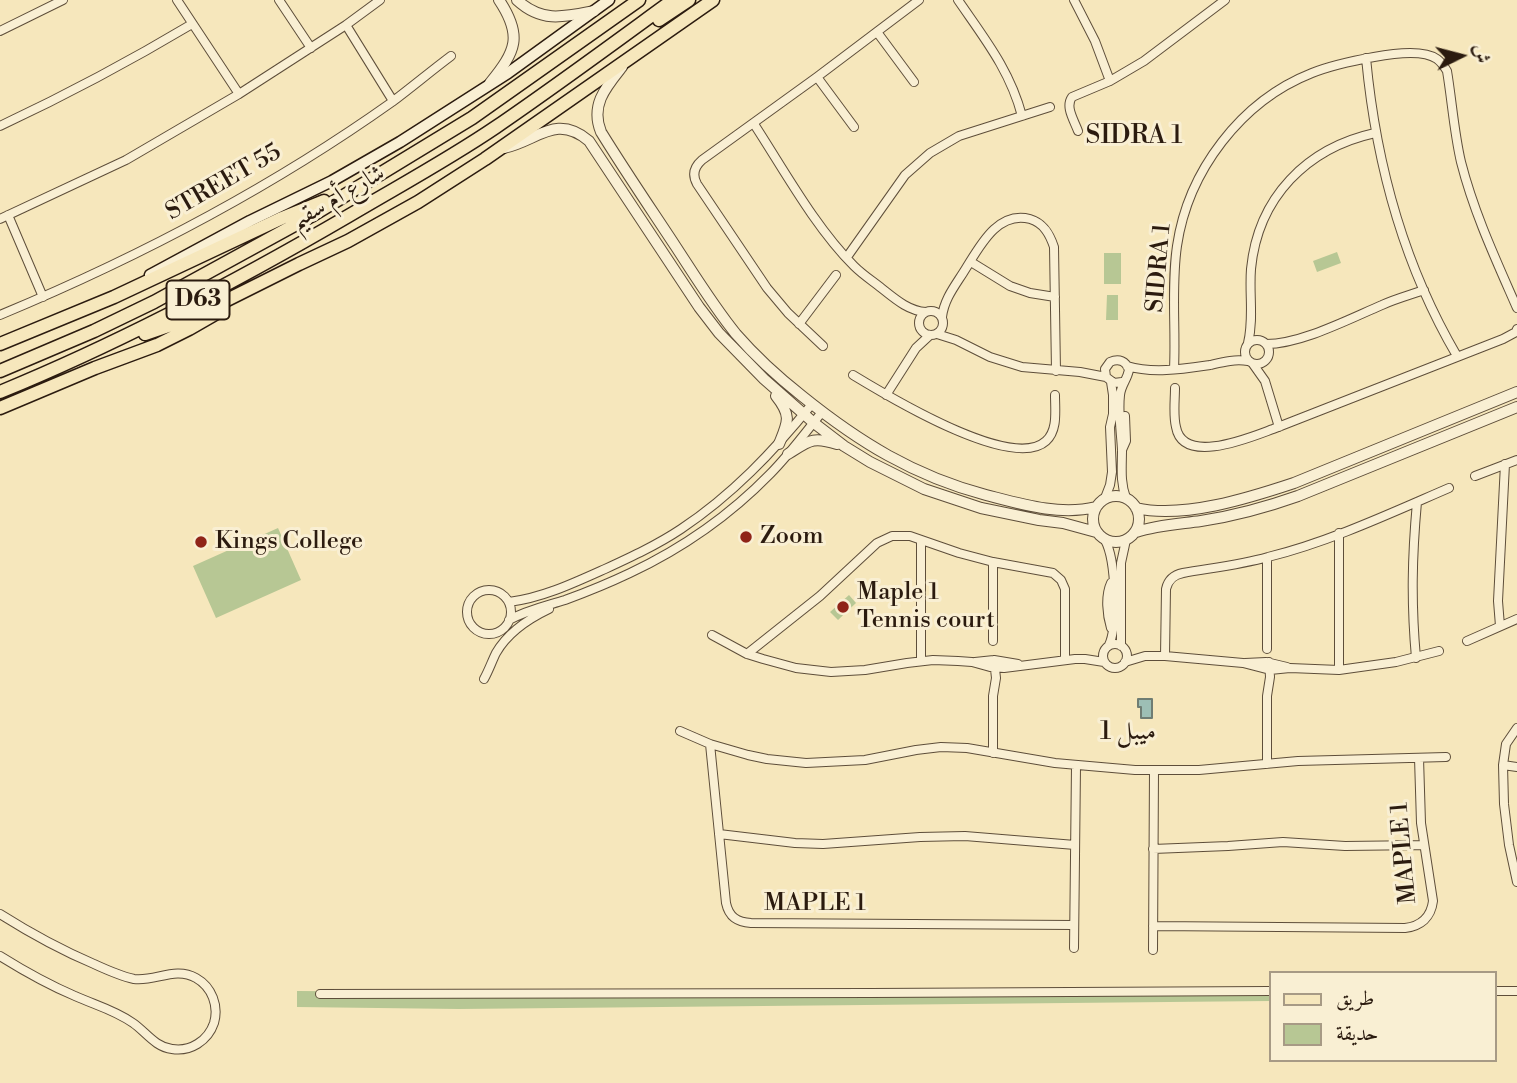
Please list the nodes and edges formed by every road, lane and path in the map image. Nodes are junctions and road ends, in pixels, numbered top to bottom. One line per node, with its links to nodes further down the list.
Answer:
1 (63, 0): 19 (street)
2 (177, 0): 17 (street)
3 (279, 0): 21 (street)
4 (380, 0): 18 (street)
5 (517, 0): 16 (street)
6 (609, 0): 16 (main road)
7 (639, 0): 40 (main road, شارع أم سقيم / D63)
8 (673, 0): 25 (main road, شارع أم سقيم / D63)
9 (689, 0): 25 (main road)
10 (713, 0): 23 (main road)
11 (919, 0): 20 (street)
12 (958, 0): 33 (street)
13 (1074, 0): 27 (street)
14 (1225, 0): 27 (street)
15 (501, 3): 29 (street)
16 (594, 10): 29 (main road)
17 (192, 24): 30 (street); 35 (street)
18 (346, 24): 21 (street); 31 (street)
19 (0, 31)
20 (877, 32): 26 (street); 28 (street)
21 (311, 48): 30 (street)
22 (451, 56): 31 (street, STREET 55)
23 (631, 56): 39 (main road); 90 (street)
24 (1366, 58): 38 (street); 52 (street, SIDRA 1); 75 (street, SIDRA 1)
25 (567, 77): 62 (main road, شارع أم سقيم / D63)
26 (817, 77): 34 (street); 36 (street)
27 (1110, 81): 37 (street)
28 (914, 82)
29 (486, 88): 49 (main road)
30 (239, 94): 41 (street)
31 (393, 101): 47 (street, STREET 55)
32 (1050, 107): 33 (street)
33 (1022, 116): 43 (street)
34 (754, 124): 43 (street); 57 (street)
35 (0, 126)
36 (854, 127)
37 (1078, 131)
38 (1375, 133): 46 (street); 55 (street)
39 (500, 149): 42 (main road); 81 (street)
40 (357, 189): 49 (main road, شارع أم سقيم / D63); 76 (main road, شارع أم سقيم / D63)
41 (4, 217): 47 (street)
42 (348, 241): 62 (main road); 92 (main road, شارع أم سقيم / D63)
43 (847, 257): 51 (street)
44 (971, 262): 48 (street); 48 (street); 50 (street)
45 (836, 275): 57 (street)
46 (1424, 290): 63 (street); 69 (street)
47 (43, 297): 54 (street, STREET 55)
48 (1055, 297): 77 (street)
49 (114, 298): 65 (main road, شارع أم سقيم / D63)
50 (946, 300): 53 (street); 56 (street)
51 (908, 308): 53 (street); 58 (street)
52 (1517, 308)
53 (929, 312): 56 (street); 58 (street)
54 (0, 315)
55 (1251, 317): 64 (street); 66 (street)
56 (943, 321): 60 (street); 61 (street)
57 (799, 324): 67 (street)
58 (920, 327): 60 (street); 68 (street)
59 (1517, 329): 69 (street)
60 (933, 335): 61 (street); 68 (street)
61 (956, 340): 77 (street)
62 (117, 341): 86 (main road, شارع أم سقيم / D63)
63 (1288, 341): 64 (street); 70 (street)
64 (1263, 342): 66 (street); 70 (street)
65 (0, 344)
66 (1247, 345): 71 (street); 72 (street)
67 (823, 346)
68 (916, 348): 88 (street)
69 (1457, 356): 95 (street)
70 (1267, 358): 72 (street); 84 (street)
71 (1229, 360): 72 (street); 75 (street)
72 (1251, 363): 84 (street)
73 (1106, 365): 74 (street); 79 (street); 82 (street)
74 (1127, 366): 78 (street); 83 (street)
75 (1174, 369): 78 (street)
76 (0, 371)
77 (1056, 371): 79 (street)
78 (1148, 371): 83 (street)
79 (1080, 372): 82 (street)
80 (853, 375): 88 (street)
81 (764, 379): 93 (street); 96 (street)
82 (1108, 380): 83 (street); 103 (street)
83 (1125, 380): 104 (street)
84 (1265, 381): 95 (street)
85 (1175, 388): 95 (street)
86 (0, 392)
87 (1517, 392): 107 (street)
88 (886, 395): 89 (street)
89 (1055, 395)
90 (812, 404): 93 (street); 94 (street)
91 (1517, 407): 109 (street)
92 (0, 408)
93 (804, 414): 94 (street); 96 (street)
94 (818, 418): 97 (street); 98 (street); 106 (street)
95 (1279, 427)
96 (779, 444): 117 (street)
97 (844, 446): 98 (street); 108 (street)
98 (788, 454): 116 (street)
99 (1517, 460): 100 (street)
100 (1505, 464): 101 (street); 120 (street)
101 (1475, 476)
102 (1449, 488): 105 (street)
103 (1105, 498): 104 (street); 106 (street)
104 (1126, 498): 107 (street)
105 (1417, 502): 110 (street); 131 (street)
106 (1096, 507): 108 (street)
107 (1136, 508): 109 (street)
108 (1096, 532): 112 (street)
109 (1136, 532): 113 (street)
110 (1339, 533): 114 (street); 139 (street)
111 (921, 540): 115 (street); 128 (street); 134 (street)
112 (1105, 540): 113 (street); 124 (street)
113 (1126, 540): 125 (street)
114 (1267, 558): 126 (street); 130 (street)
115 (992, 562): 122 (street); 133 (street)
116 (567, 599): 119 (street); 140 (street)
117 (509, 602): 119 (street); 119 (street)
118 (1517, 619): 120 (street)
119 (509, 620)
120 (1500, 626): 123 (street)
121 (712, 635): 128 (street)
122 (993, 641)
123 (1466, 641)
124 (1106, 648): 125 (street); 132 (street); 135 (street)
125 (1123, 648): 129 (street); 136 (street)
126 (1266, 649)
127 (1439, 651): 131 (street)
128 (747, 654): 134 (street)
129 (1144, 656): 130 (street); 136 (street)
130 (1166, 656): 138 (street)
131 (1416, 658): 139 (street)
132 (1085, 659): 133 (street); 135 (street)
133 (1065, 660): 137 (street)
134 (920, 661): 137 (street)
135 (1104, 662): 136 (street)
136 (1125, 662)
137 (992, 664): 144 (street)
138 (1267, 666): 139 (street); 147 (street)
139 (1339, 670)
140 (484, 679)
141 (1517, 728): 148 (street)
142 (680, 731): 143 (street)
143 (710, 744): 144 (street); 152 (street, MAPLE 1)
144 (993, 753): 149 (street)
145 (1446, 757): 146 (street)
146 (1419, 758): 147 (street); 154 (street, MAPLE 1)
147 (1267, 765): 151 (street)
148 (1503, 765): 150 (street); 155 (street)
149 (1076, 766): 151 (street); 153 (street)
150 (1517, 767)
151 (1154, 770): 156 (street)
152 (719, 834): 153 (street); 159 (street, MAPLE 1)
153 (1075, 845): 159 (street)
154 (1424, 845): 156 (street); 160 (street, MAPLE 1)
155 (1513, 845): 157 (street)
156 (1153, 849): 160 (street)
157 (1517, 882)
158 (0, 914): 163 (street)
159 (1074, 925): 161 (street)
160 (1153, 926): 162 (street)
161 (1074, 948)
162 (1153, 950)
163 (0, 956)
164 (1268, 991): 167 (street)
165 (1496, 991): 166 (street)
166 (1517, 991)
167 (320, 993)

